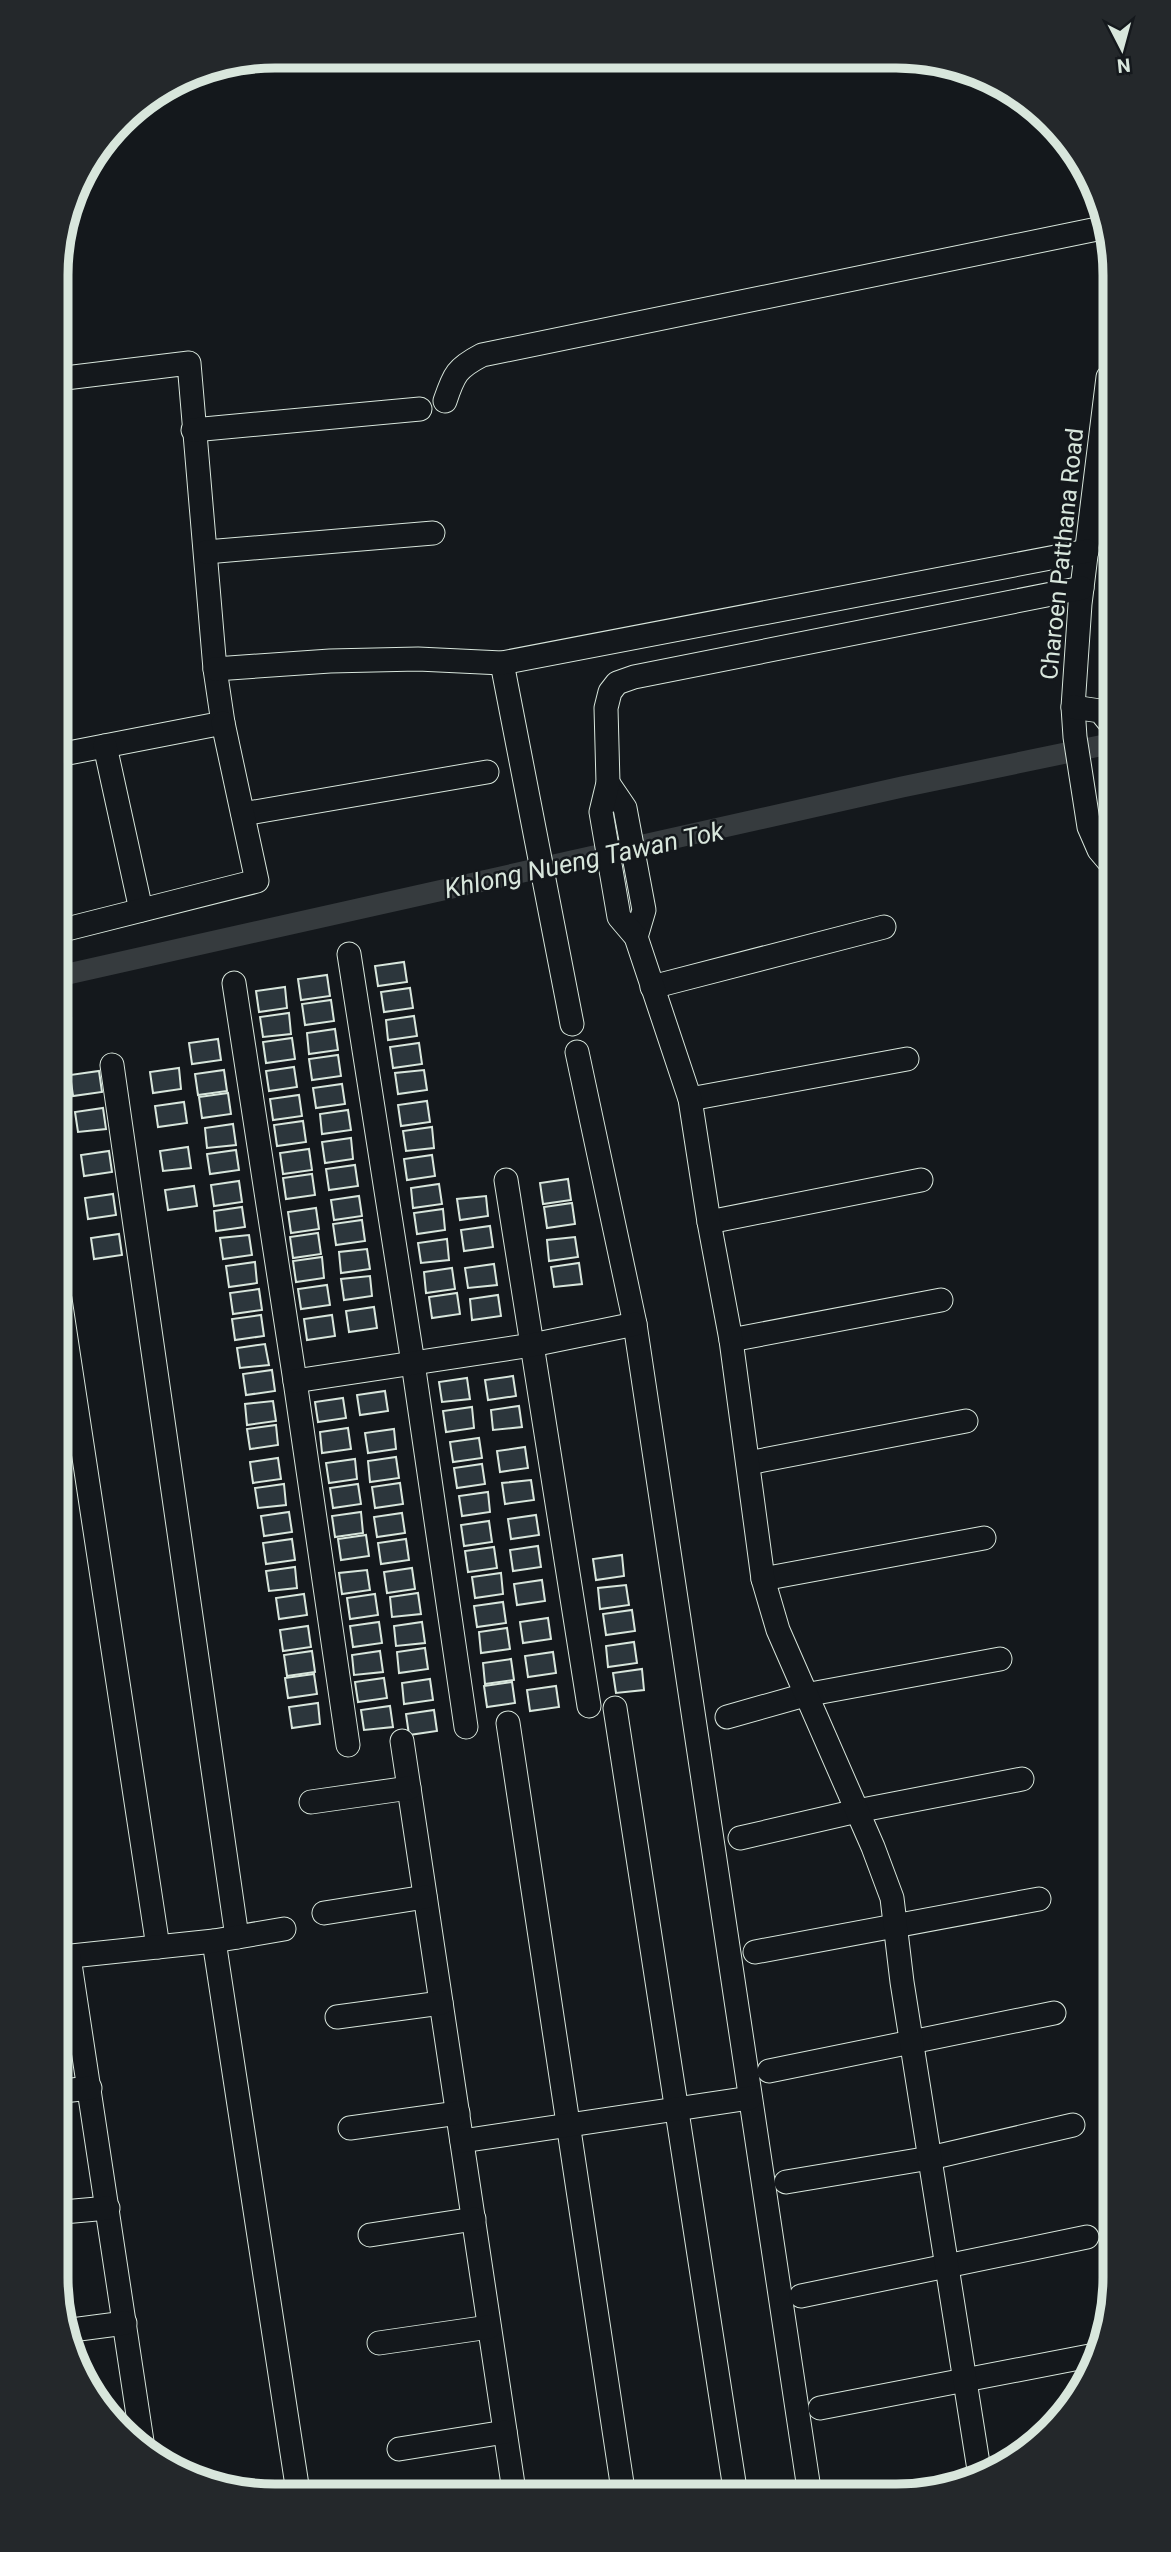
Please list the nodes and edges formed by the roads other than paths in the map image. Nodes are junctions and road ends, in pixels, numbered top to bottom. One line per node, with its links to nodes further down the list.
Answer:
1 (1097, 229): 3 (street)
2 (69, 378): 5 (street)
3 (445, 401)
4 (420, 409): 5 (street)
5 (193, 430): 10 (street)
6 (1103, 458): 7 (street, Charoen Patthana Road)
7 (1101, 488): 9 (street, Charoen Patthana Road)
8 (433, 533): 10 (street)
9 (1087, 551): 11 (street, Charoen Patthana Road); 12 (street)
10 (206, 552): 13 (street)
11 (1082, 588): 14 (street, Charoen Patthana Road); 20 (street)
12 (502, 663): 13 (street); 30 (street)
13 (215, 669): 16 (street)
14 (1073, 707): 15 (street); 22 (street, Charoen Patthana Road)
15 (1103, 714)
16 (223, 723): 17 (street); 21 (street)
17 (105, 746): 18 (street); 23 (street)
18 (69, 753)
19 (487, 772): 21 (street)
20 (608, 783): 26 (street); 26 (street)
21 (243, 814): 23 (street)
22 (1103, 854)
23 (141, 910): 25 (street)
24 (884, 927): 29 (street)
25 (69, 929)
26 (636, 937): 29 (street)
27 (349, 954): 43 (street)
28 (234, 983): 44 (street)
29 (652, 987): 34 (street)
30 (572, 1024)
31 (577, 1052): 39 (street)
32 (907, 1059): 34 (street)
33 (112, 1065): 68 (street)
34 (690, 1099): 37 (street)
35 (506, 1180): 41 (street)
36 (921, 1180): 37 (street)
37 (709, 1223): 40 (street)
38 (941, 1300): 40 (street)
39 (635, 1324): 41 (street); 81 (street)
40 (731, 1340): 46 (street)
41 (532, 1345): 43 (street); 51 (street)
42 (68, 1355): 70 (street)
43 (413, 1363): 44 (street); 55 (street)
44 (295, 1381): 57 (street)
45 (966, 1421): 46 (street)
46 (748, 1463): 48 (street)
47 (984, 1538): 48 (street)
48 (763, 1579): 50 (street)
49 (1000, 1659): 50 (street)
50 (805, 1695): 53 (street); 61 (street)
51 (589, 1706)
52 (615, 1708): 82 (street)
53 (727, 1717)
54 (508, 1723): 85 (street)
55 (466, 1727)
56 (402, 1741): 59 (street)
57 (348, 1745)
58 (1022, 1779): 61 (street)
59 (409, 1788): 60 (street); 63 (street)
60 (311, 1801)
61 (857, 1811): 62 (street); 66 (street)
62 (740, 1838)
63 (425, 1897): 65 (street); 74 (street)
64 (1039, 1899): 66 (street)
65 (324, 1913)
66 (895, 1925): 71 (street); 77 (street)
67 (284, 1929): 68 (street)
68 (237, 1937): 69 (street)
69 (214, 1941): 70 (street); 108 (street)
70 (158, 1947): 72 (street)
71 (755, 1952)
72 (68, 1957)
73 (68, 1969): 79 (street)
74 (441, 2003): 76 (street); 83 (street)
75 (1054, 2013): 77 (street)
76 (337, 2017)
77 (912, 2041): 78 (street); 88 (street)
78 (769, 2071)
79 (90, 2088): 80 (street); 90 (street)
80 (68, 2090)
81 (750, 2098): 82 (street); 112 (street)
82 (676, 2109): 85 (street); 111 (street)
83 (458, 2113): 86 (street); 87 (street)
84 (1073, 2125): 88 (street)
85 (568, 2126): 87 (street); 110 (street)
86 (350, 2128)
87 (462, 2141): 92 (street)
88 (930, 2158): 89 (street); 95 (street)
89 (786, 2182)
90 (108, 2208): 91 (street); 97 (street)
91 (68, 2212)
92 (474, 2219): 93 (street); 98 (street)
93 (370, 2235)
94 (1087, 2238): 95 (street)
95 (947, 2267): 96 (street); 102 (street)
96 (802, 2296)
97 (125, 2323): 99 (street); 104 (street)
98 (489, 2326): 100 (street); 105 (street)
99 (75, 2330)
100 (379, 2343)
101 (1086, 2357): 102 (street)
102 (965, 2382): 103 (street); 107 (street)
103 (820, 2408)
104 (137, 2430)
105 (505, 2432): 106 (street); 109 (street)
106 (399, 2449)
107 (978, 2466)
108 (297, 2484)
109 (513, 2484)
110 (621, 2484)
111 (734, 2484)
112 (808, 2484)

